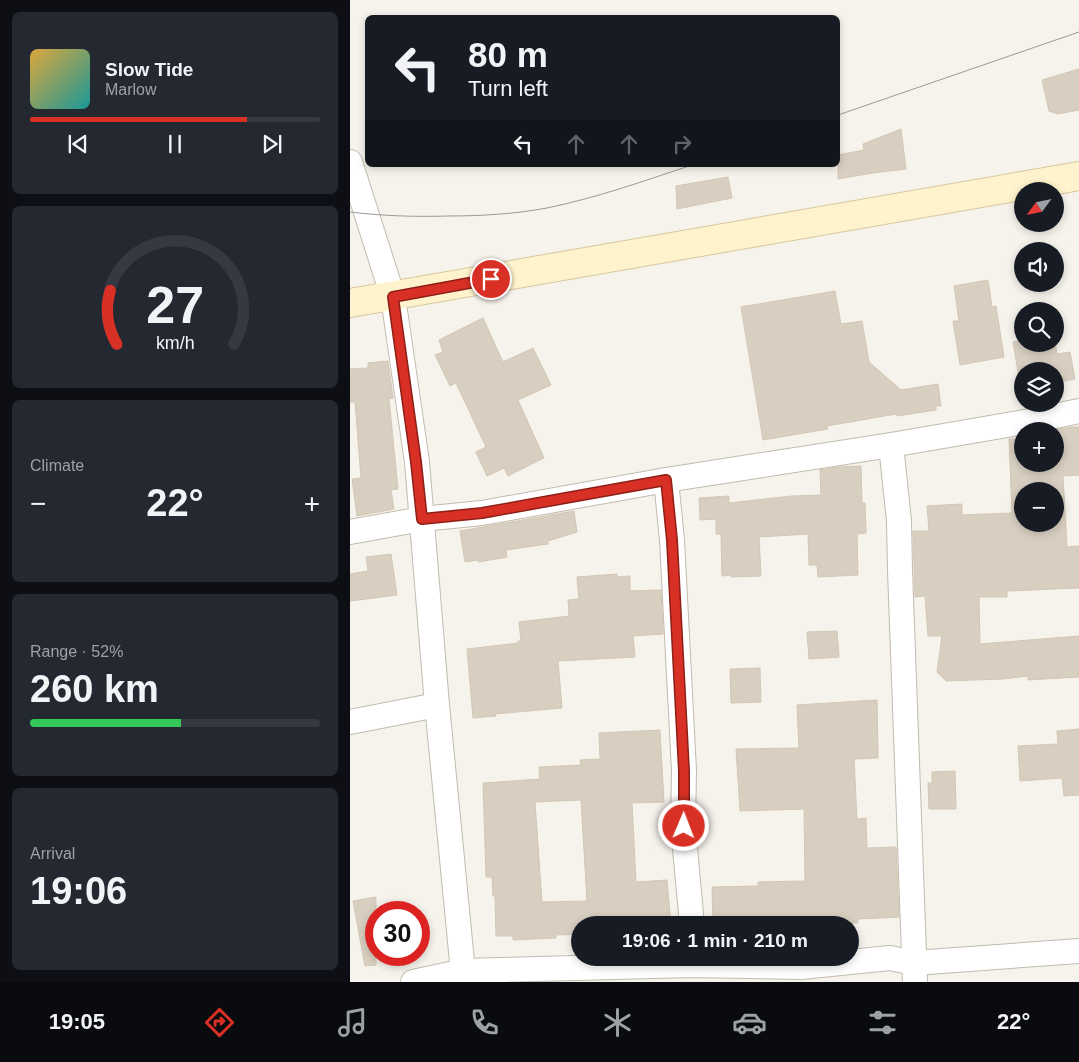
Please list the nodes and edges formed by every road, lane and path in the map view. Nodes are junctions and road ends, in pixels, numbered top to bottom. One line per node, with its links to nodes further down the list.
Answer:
1 (350, 162): 3 (street)
2 (1079, 176): 3 (street)
3 (393, 297): 4 (street); 8 (street)
4 (350, 304)
5 (1079, 411): 6 (street)
6 (891, 445): 7 (street); 15 (street)
7 (666, 480): 8 (street); 12 (street)
8 (422, 519): 9 (street); 10 (street)
9 (350, 532)
10 (437, 706): 11 (street); 16 (street)
11 (350, 722)
12 (691, 916)
13 (1079, 951): 15 (street)
14 (692, 968): 15 (street); 16 (street)
15 (915, 972)
16 (464, 976): 17 (street)
17 (413, 982)

